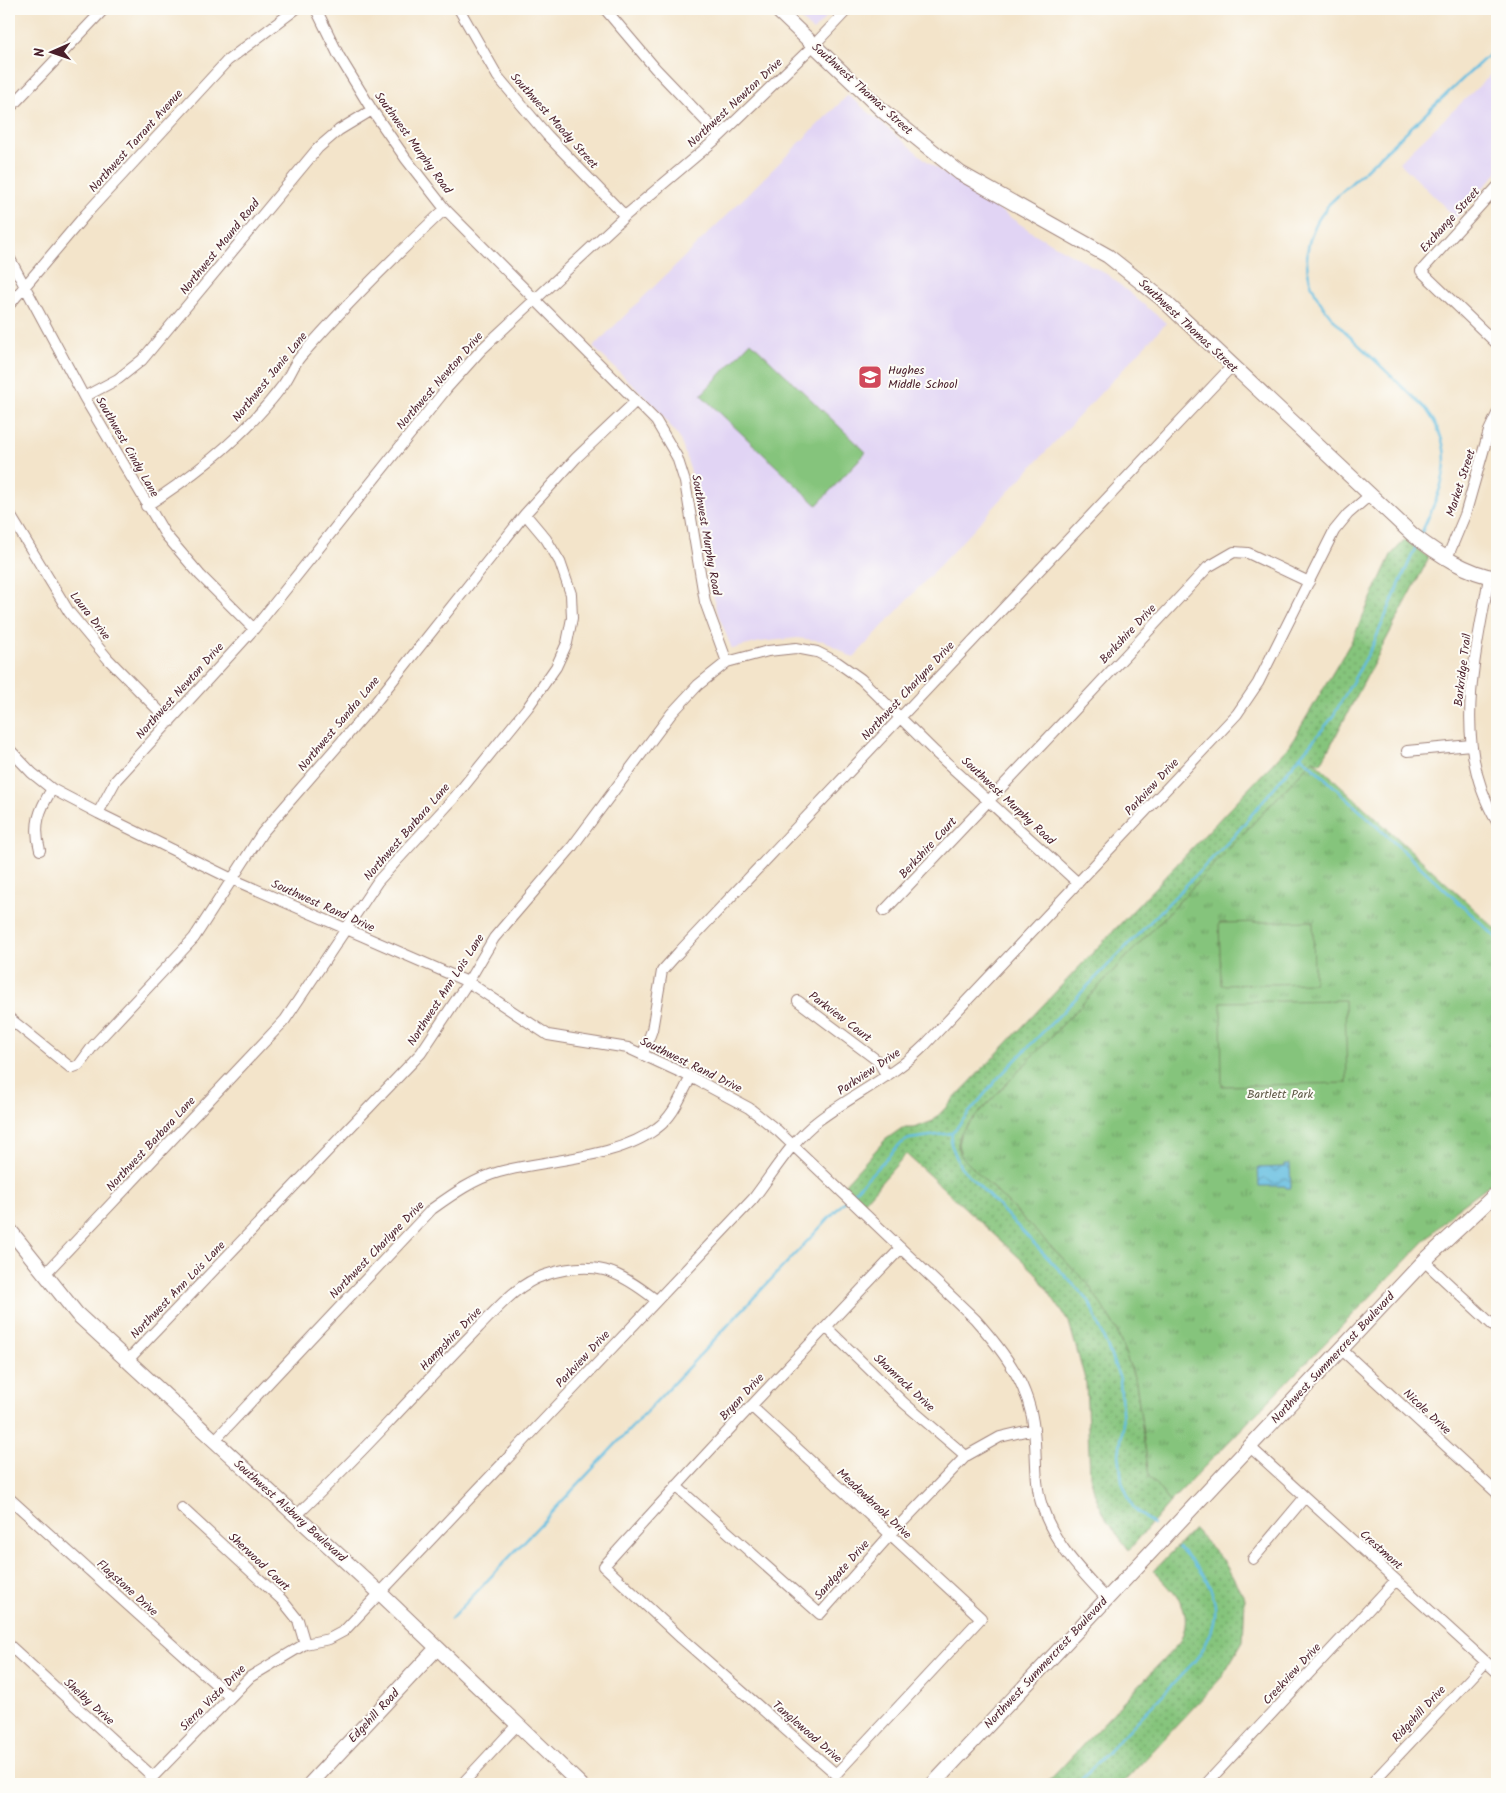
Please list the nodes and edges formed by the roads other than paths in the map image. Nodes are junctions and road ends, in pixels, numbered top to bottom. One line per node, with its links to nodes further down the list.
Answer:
1 (104, 9): 9 (street)
2 (296, 9): 16 (street, Northwest Tarrant Avenue)
3 (316, 9): 10 (street, Southwest Murphy Road)
4 (459, 9): 14 (street, Southwest Moody Street)
5 (605, 9): 11 (street)
6 (776, 9): 8 (street, Southwest Thomas Street)
7 (848, 9): 8 (street, Northwest Newton Drive)
8 (814, 46): 11 (street, Northwest Newton Drive); 20 (street, Southwest Thomas Street)
9 (9, 109)
10 (372, 110): 13 (street, Southwest Murphy Road); 21 (street, Northwest Mound Road)
11 (720, 136): 14 (street, Northwest Newton Drive)
12 (1497, 187): 19 (street, Exchange Street)
13 (445, 209): 17 (street, Southwest Murphy Road); 25 (street, Northwest Janie Lane)
14 (625, 216): 17 (street, Northwest Newton Drive)
15 (9, 257): 16 (street, Southwest Cindy Lane)
16 (25, 286): 18 (street, Northwest Tarrant Avenue); 21 (street, Southwest Cindy Lane)
17 (533, 299): 22 (street, Southwest Murphy Road); 31 (street, Northwest Newton Drive)
18 (9, 306)
19 (1497, 344)
20 (1232, 366): 24 (street, Southwest Thomas Street); 33 (street, Northwest Charlyne Drive)
21 (84, 397): 25 (street, Southwest Cindy Lane)
22 (636, 401): 27 (street, Northwest Sandra Lane); 32 (street, Southwest Murphy Road)
23 (1497, 414): 28 (street, Market Street)
24 (1370, 495): 28 (street, Southwest Thomas Street); 30 (street, Parkview Drive)
25 (146, 506): 31 (street, Southwest Cindy Lane)
26 (9, 513): 34 (street, Laura Drive)
27 (525, 514): 43 (street, Northwest Sandra Lane); 46 (street, Northwest Barbara Lane)
28 (1447, 558): 29 (street, Southwest Thomas Street)
29 (1493, 577): 35 (street, Barkridge Trail)
30 (1309, 582): 39 (street, Berkshire Drive); 44 (street, Parkview Drive)
31 (254, 629): 34 (street, Northwest Newton Drive)
32 (727, 662): 33 (street, Southwest Murphy Road); 47 (street, Northwest Ann Lois Lane)
33 (901, 717): 39 (street, Southwest Murphy Road); 50 (street, Northwest Charlyne Drive)
34 (170, 722): 40 (street, Northwest Newton Drive)
35 (1471, 745): 37 (street); 41 (street, Barkridge Trail)
36 (9, 749): 38 (street, Southwest Rand Drive)
37 (1407, 751)
38 (52, 789): 40 (street, Southwest Rand Drive); 42 (street)
39 (990, 800): 44 (street, Southwest Murphy Road); 45 (street, Berkshire Court)
40 (98, 813): 43 (street, Southwest Rand Drive)
41 (1497, 822)
42 (40, 850)
43 (232, 879): 46 (street, Southwest Rand Drive); 49 (street, Northwest Sandra Lane)
44 (1078, 883): 51 (street, Parkview Drive)
45 (884, 912)
46 (344, 929): 47 (street, Southwest Rand Drive); 58 (street, Northwest Barbara Lane)
47 (468, 982): 50 (street, Southwest Rand Drive); 63 (street, Northwest Ann Lois Lane)
48 (798, 1001): 51 (street, Parkview Court)
49 (9, 1018)
50 (643, 1054): 52 (street, Southwest Rand Drive)
51 (887, 1076): 53 (street, Parkview Drive)
52 (691, 1077): 53 (street, Southwest Rand Drive); 66 (street, Northwest Charlyne Drive)
53 (794, 1146): 56 (street, Southwest Rand Drive); 59 (street, Parkview Drive)
54 (1497, 1193): 57 (street, Northwest Summercrest Boulevard)
55 (9, 1229): 58 (street, Southwest Alsbury Boulevard)
56 (901, 1248): 60 (street, Bryan Drive); 65 (street, Southwest Rand Drive)
57 (1424, 1260): 61 (street); 62 (street, Northwest Summercrest Boulevard)
58 (45, 1274): 63 (street, Southwest Alsbury Boulevard)
59 (656, 1300): 74 (street, Hampshire Drive); 79 (street, Parkview Drive)
60 (826, 1326): 64 (street, Bryan Drive); 68 (street, Shamrock Drive)
61 (1497, 1329)
62 (1341, 1349): 67 (street, Northwest Summercrest Boulevard); 70 (street, Nicole Drive)
63 (127, 1361): 66 (street, Southwest Alsbury Boulevard)
64 (751, 1406): 69 (street, Bryan Drive); 75 (street, Meadowbrook Drive)
65 (1034, 1429): 68 (street, Sandgate Drive); 80 (street, Southwest Rand Drive)
66 (214, 1441): 74 (street, Southwest Alsbury Boulevard)
67 (1249, 1446): 71 (street, Crestmont); 80 (street, Northwest Summercrest Boulevard)
68 (966, 1456): 75 (street, Sandgate Drive)
69 (676, 1486): 75 (street, Sandgate Drive); 77 (street, Bryan Drive)
70 (1497, 1494)
71 (1305, 1497): 76 (street); 78 (street, Crestmont)
72 (9, 1498): 87 (street, Flagstone Drive)
73 (182, 1508): 82 (street, Sherwood Court)
74 (296, 1516): 79 (street, Southwest Alsbury Boulevard)
75 (890, 1535): 81 (street, Meadowbrook Drive)
76 (1252, 1559)
77 (604, 1566): 81 (street, Tanglewood Drive)
78 (1396, 1580): 85 (street, Crestmont); 94 (street, Creekview Drive)
79 (380, 1594): 82 (street, Sierra Vista Drive); 84 (street, Southwest Alsbury Boulevard)
80 (1106, 1598): 93 (street, Northwest Summercrest Boulevard)
81 (981, 1618)
82 (304, 1644): 87 (street, Sierra Vista Drive)
83 (9, 1645): 89 (street, Shelby Drive)
84 (437, 1648): 88 (street, Southwest Alsbury Boulevard); 90 (street, Edgehill Road)
85 (1486, 1662): 86 (street, Crestmont); 95 (street, Ridgehill Drive)
86 (1497, 1672)
87 (229, 1696): 89 (street, Sierra Vista Drive)
88 (517, 1725): 91 (street); 92 (street, Southwest Alsbury Boulevard)
89 (149, 1780)
90 (310, 1784)
91 (462, 1784)
92 (580, 1784)
93 (933, 1784)
94 (1206, 1784)
95 (1371, 1784)

